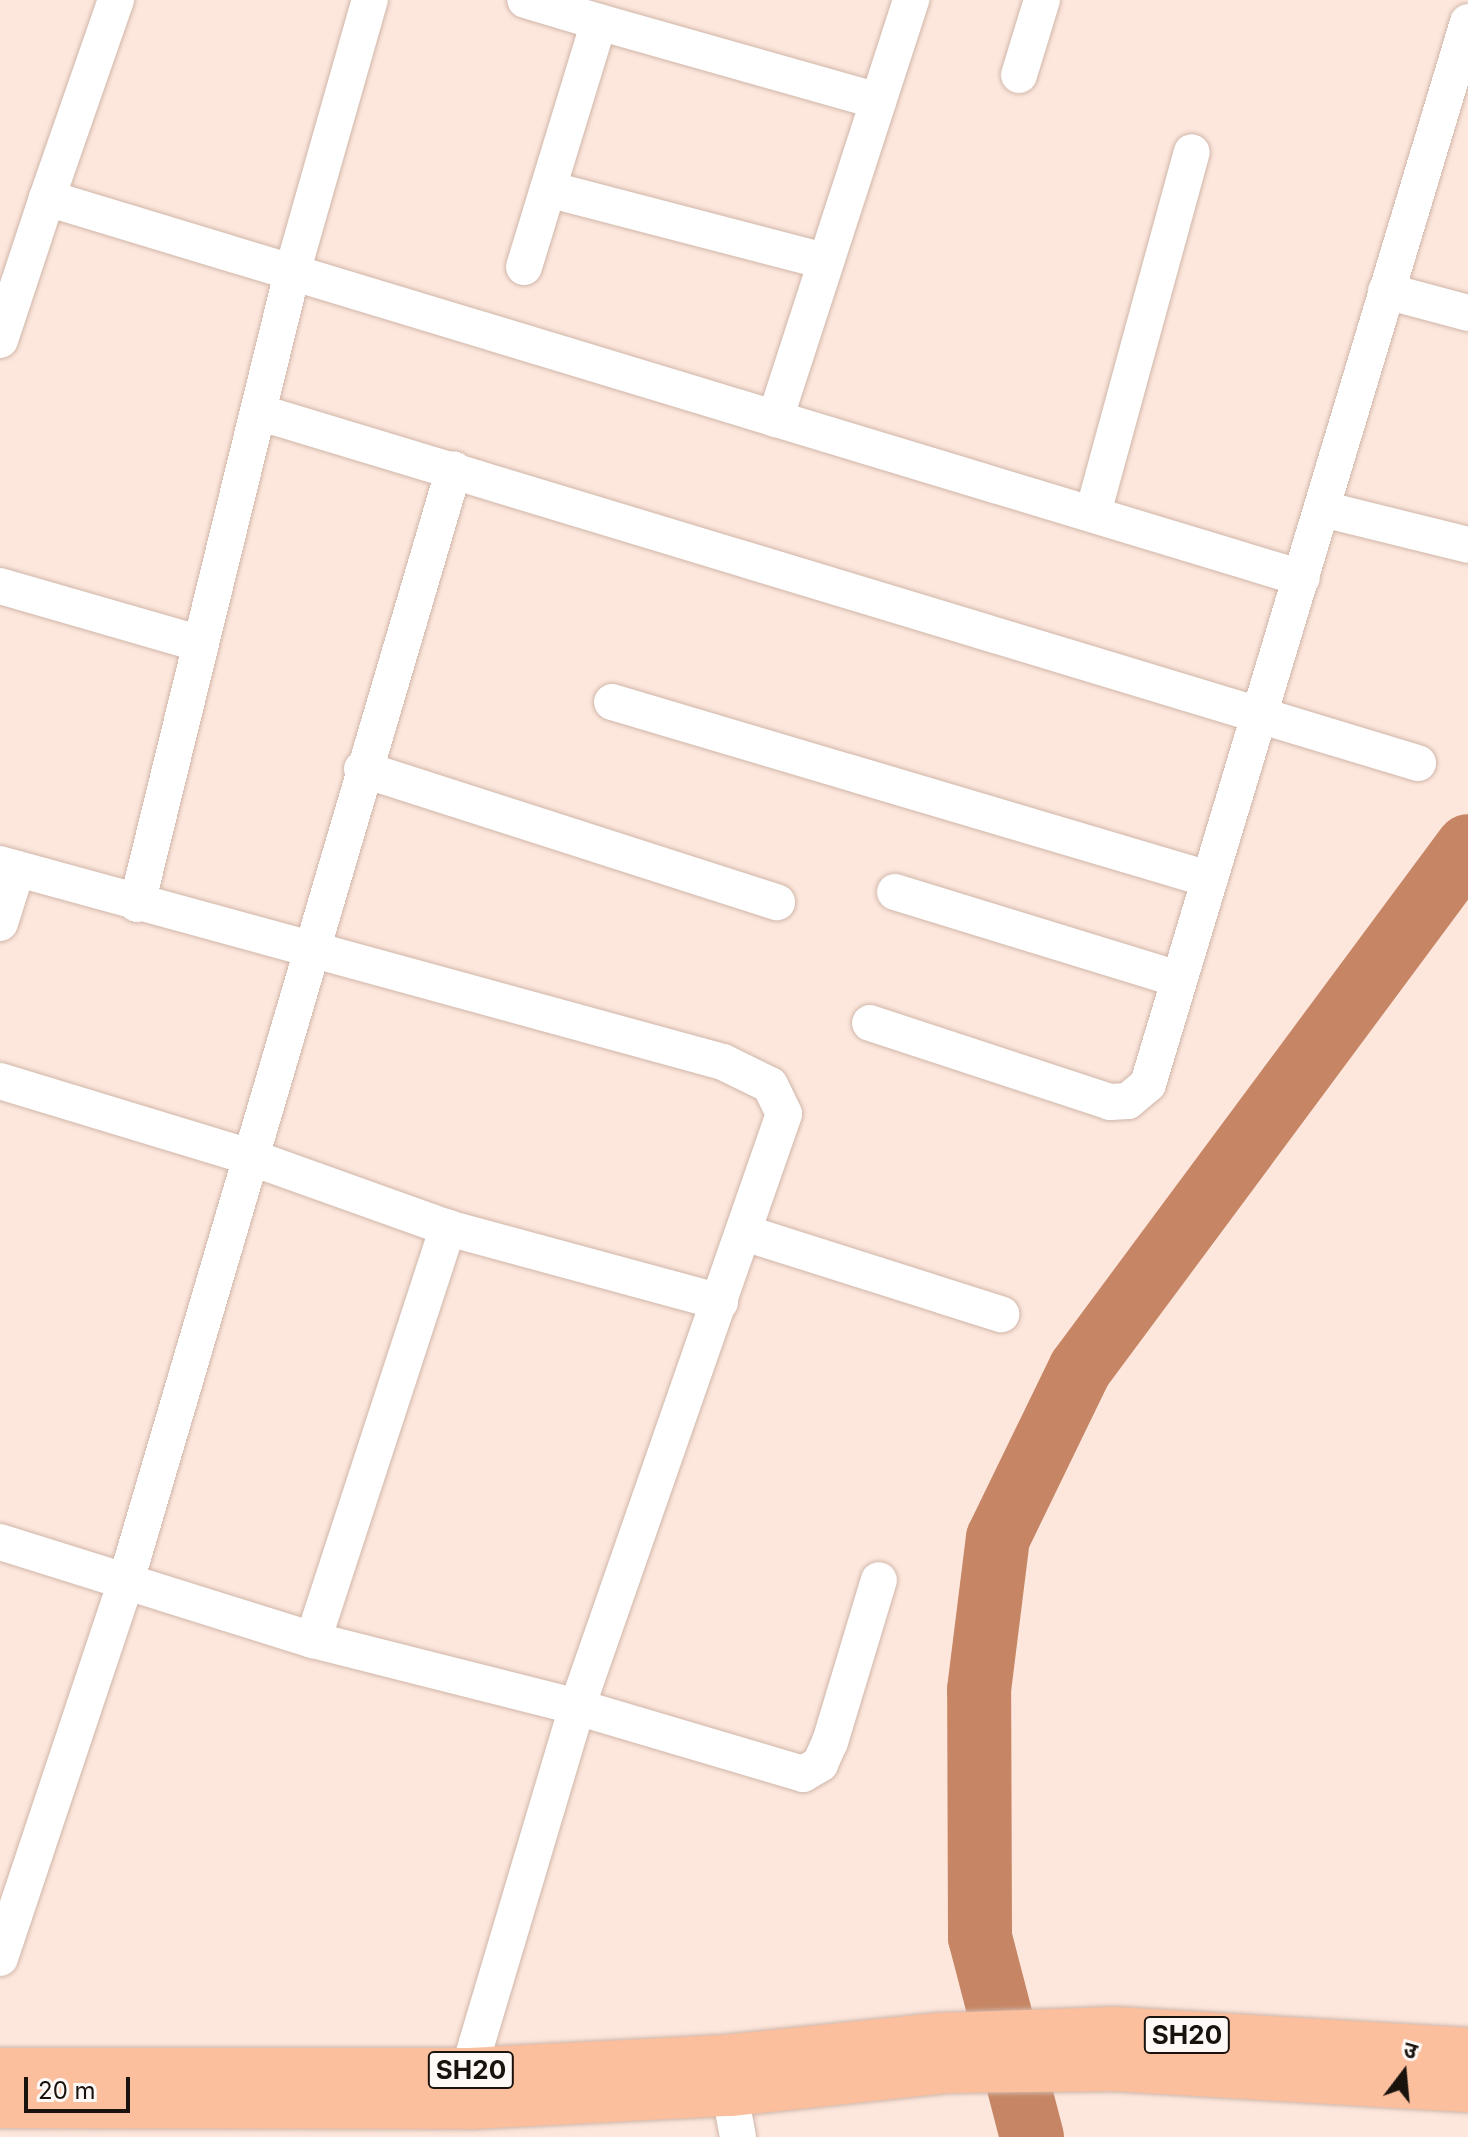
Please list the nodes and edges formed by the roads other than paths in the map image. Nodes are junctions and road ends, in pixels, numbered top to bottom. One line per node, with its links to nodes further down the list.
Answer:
1 (116, 0): 13 (street)
2 (370, 0): 16 (street)
3 (525, 0): 6 (street)
4 (911, 0): 9 (street)
5 (1042, 0): 8 (street)
6 (599, 22): 9 (street); 12 (street)
7 (1468, 22): 10 (street)
8 (1019, 75)
9 (878, 101): 14 (street)
10 (1453, 124): 17 (street)
11 (1192, 152): 24 (street)
12 (548, 189): 14 (street); 15 (street)
13 (47, 198): 16 (street); 19 (street)
14 (824, 261): 21 (street)
15 (524, 267)
16 (292, 273): 20 (street); 21 (street)
17 (1386, 291): 18 (street); 23 (street)
18 (1468, 313)
19 (0, 340)
20 (258, 412): 22 (street); 28 (street)
21 (775, 419): 24 (street)
22 (454, 469): 30 (street); 32 (street)
23 (1323, 509): 25 (street); 26 (street)
24 (1093, 513): 26 (street)
25 (1468, 545)
26 (1302, 578): 30 (street)
27 (0, 586): 28 (street)
28 (198, 643): 37 (street)
29 (612, 702): 34 (street)
30 (1258, 717): 31 (street); 34 (street)
31 (1418, 763)
32 (362, 769): 36 (street); 39 (street)
33 (8, 866): 37 (street); 38 (street)
34 (1208, 879): 40 (street)
35 (895, 892): 40 (street)
36 (777, 902)
37 (137, 904): 39 (street)
38 (0, 923)
39 (313, 948): 43 (street); 45 (street)
40 (1178, 979): 41 (street)
41 (870, 1023)
42 (0, 1081): 43 (street)
43 (250, 1157): 44 (street); 50 (street)
44 (448, 1228): 46 (street); 51 (street)
45 (745, 1233): 46 (street); 47 (street)
46 (720, 1302): 52 (street)
47 (1001, 1314)
48 (0, 1542): 50 (street)
49 (879, 1580): 52 (street)
50 (126, 1581): 51 (street); 53 (street)
51 (313, 1640): 52 (street)
52 (577, 1707): 59 (street)
53 (15, 1860): 54 (street)
54 (0, 1958)
55 (1114, 2049): 56 (main road, SH20); 57 (main road, SH20); 60 (main road, SH20)
56 (1468, 2050)
57 (942, 2053): 59 (main road, SH20); 61 (main road, SH20)
58 (0, 2070): 59 (main road, SH20)
59 (469, 2070)
60 (1468, 2090)
61 (730, 2094): 62 (main road, SH20); 63 (street)
62 (0, 2106)
63 (738, 2137)

